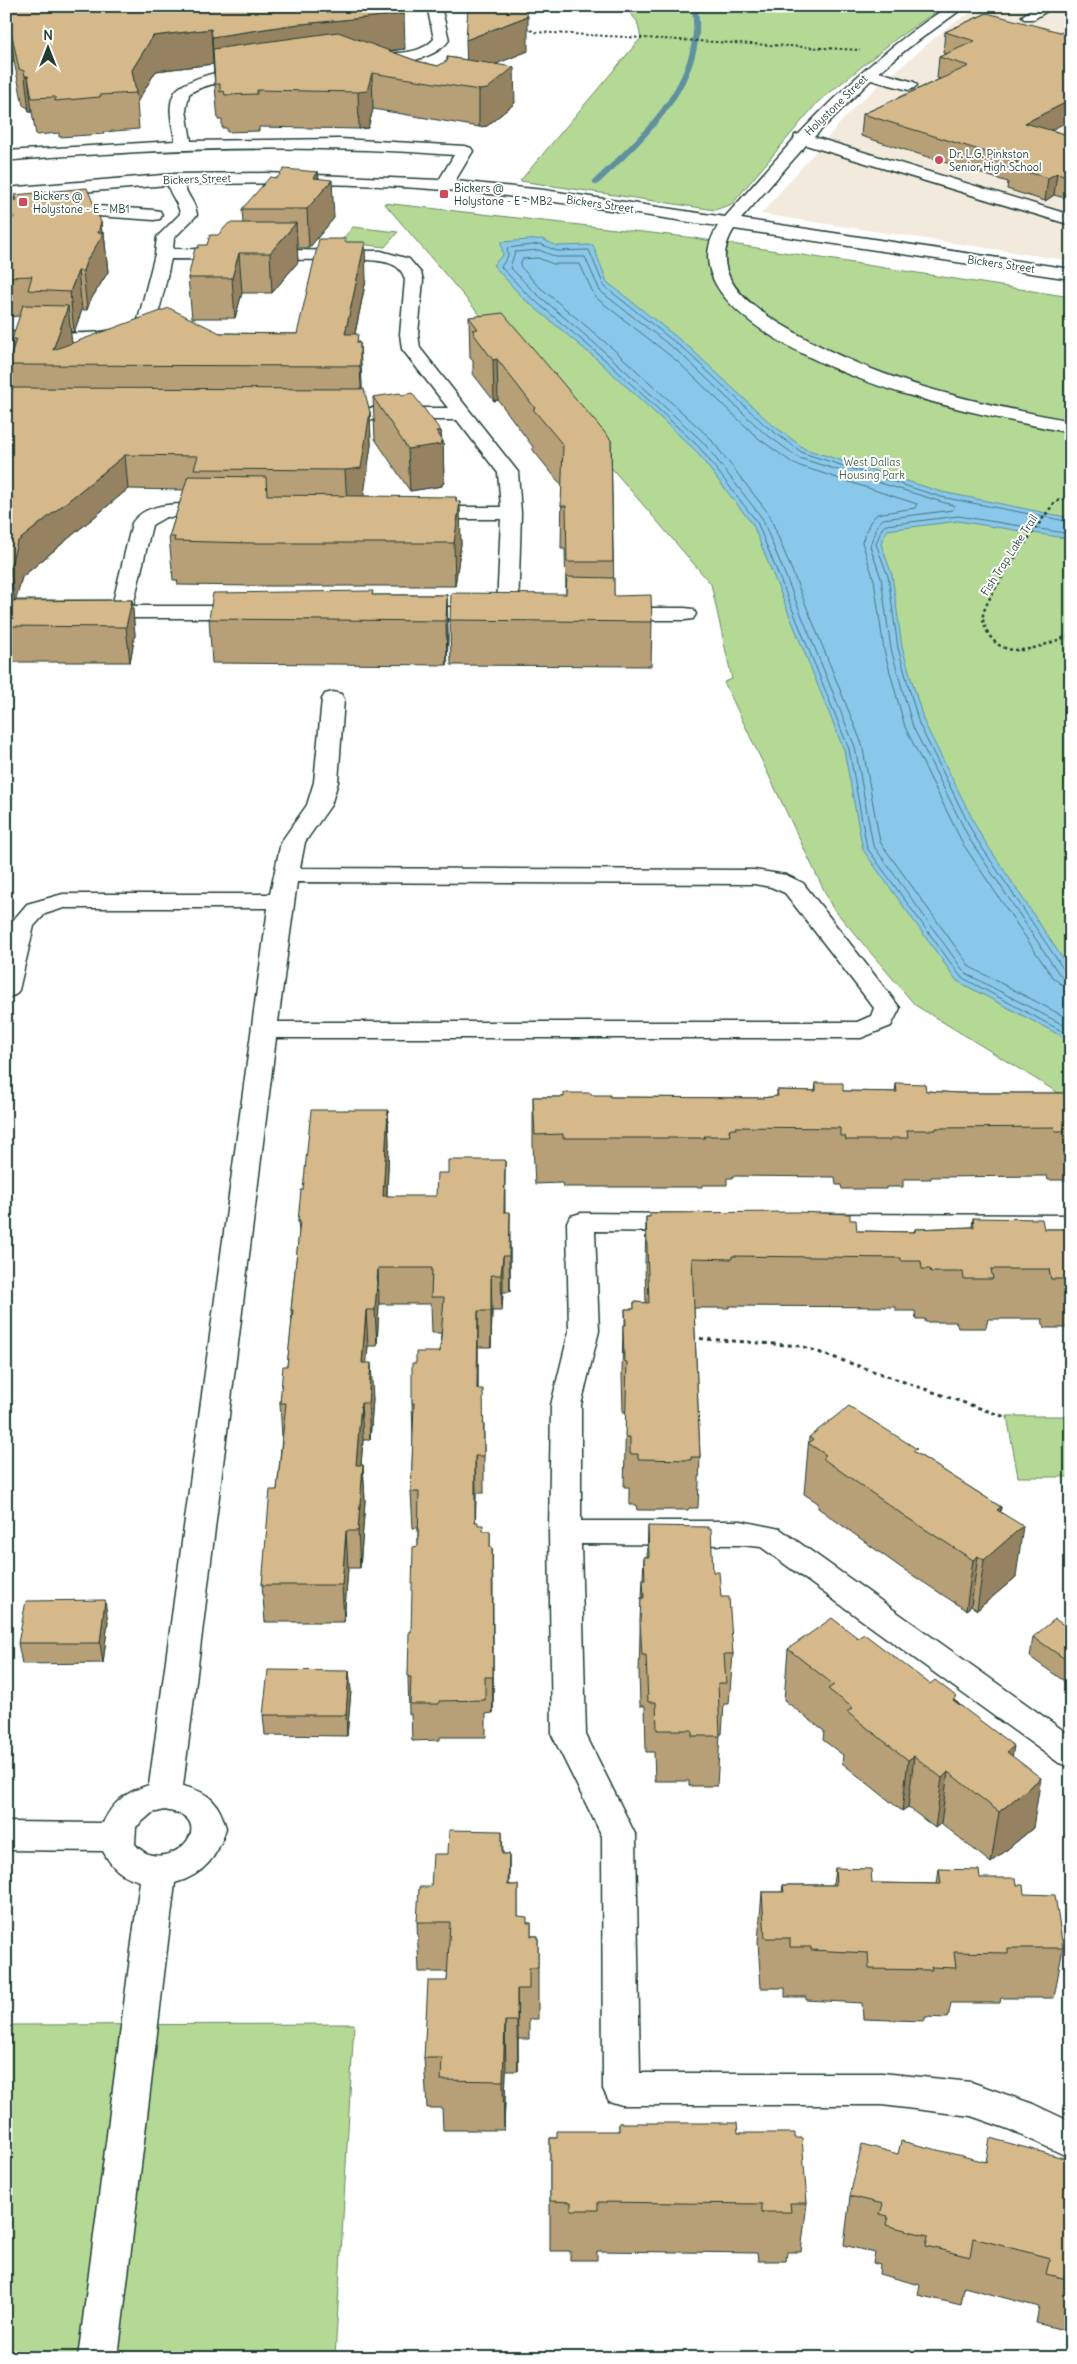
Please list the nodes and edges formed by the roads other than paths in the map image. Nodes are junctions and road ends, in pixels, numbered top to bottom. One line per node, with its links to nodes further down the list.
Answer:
1 (434, 6): 6 (street)
2 (1048, 6): 4 (street)
3 (959, 12): 7 (street, Holystone Street)
4 (1029, 16)
5 (270, 70): 10 (street)
6 (372, 74)
7 (868, 74): 8 (street); 9 (street, Holystone Street)
8 (908, 85)
9 (801, 138): 20 (street); 21 (street, Holystone Street)
10 (184, 145): 11 (street); 12 (street)
11 (434, 149): 13 (street); 14 (street)
12 (7, 155): 16 (street)
13 (414, 183): 14 (street, Bickers Street); 15 (street, Bickers Street)
14 (444, 185): 21 (street, Bickers Street)
15 (176, 186): 16 (street, Bickers Street); 18 (street); 22 (street)
16 (36, 190): 17 (street, Bickers Street)
17 (6, 193)
18 (154, 215): 19 (street); 22 (street)
19 (6, 218)
20 (1071, 220)
21 (731, 223): 23 (street, Bickers Street); 27 (street, Holystone Street)
22 (165, 246): 24 (street); 26 (street)
23 (1071, 274)
24 (6, 336)
25 (312, 414): 26 (street)
26 (460, 414): 30 (street)
27 (1071, 427)
28 (233, 511): 32 (street)
29 (402, 512): 30 (street)
30 (511, 513): 34 (street)
31 (73, 612): 32 (street)
32 (121, 612): 33 (street)
33 (270, 612)
34 (388, 612)
35 (596, 614): 36 (street)
36 (685, 614)
37 (333, 699): 38 (street)
38 (286, 875): 39 (street); 41 (street)
39 (281, 902): 40 (street); 41 (street)
40 (6, 990)
41 (264, 1030): 47 (street)
42 (708, 1223): 45 (street)
43 (796, 1223): 44 (street)
44 (1071, 1224)
45 (565, 1532): 46 (street); 51 (street)
46 (1071, 1754)
47 (165, 1796): 49 (street); 50 (street)
48 (6, 1836): 49 (street)
49 (116, 1837): 50 (street)
50 (159, 1870): 52 (street)
51 (1071, 2142)
52 (98, 2358)

